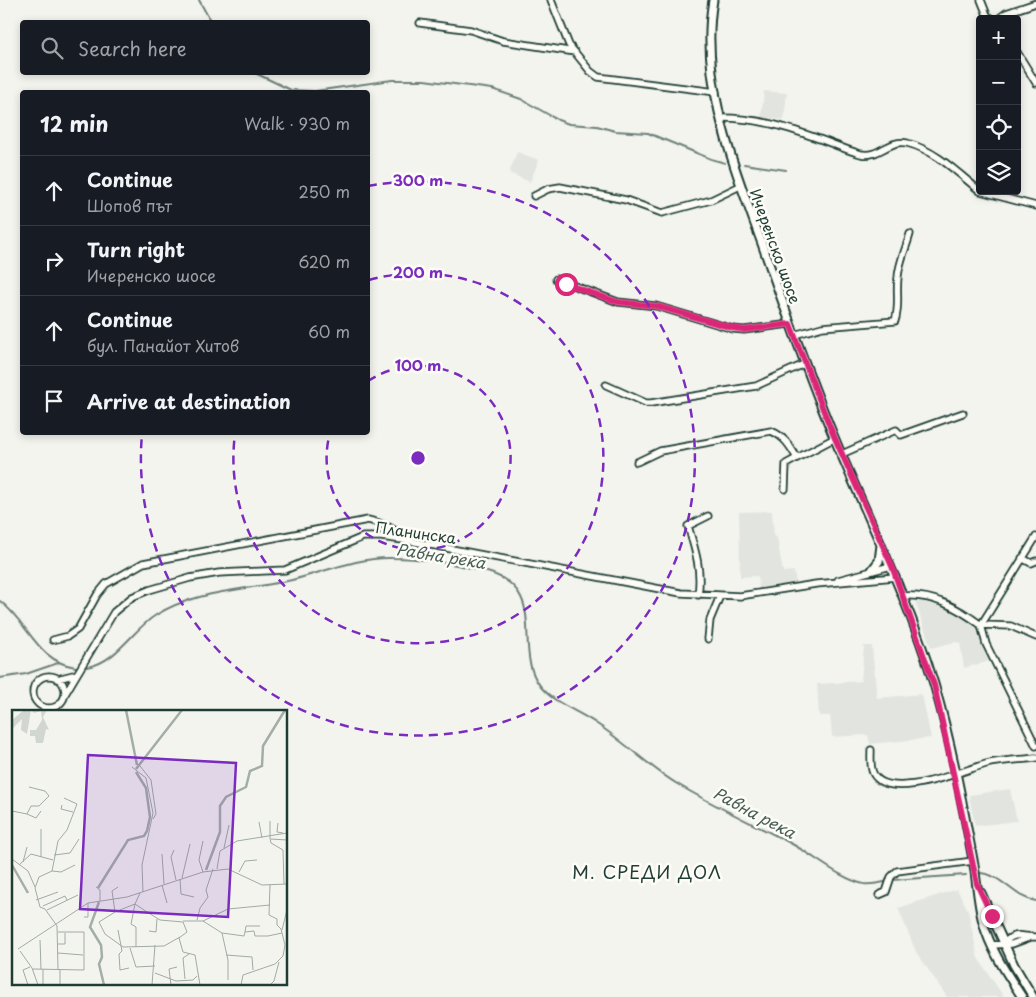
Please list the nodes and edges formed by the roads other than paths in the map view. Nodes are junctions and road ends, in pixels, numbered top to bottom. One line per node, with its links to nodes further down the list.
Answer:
1 (551, 0): 8 (street)
2 (713, 0): 11 (street, Ичеренско шосе)
3 (981, 0): 5 (street)
4 (1036, 3): 6 (street)
5 (987, 15)
6 (1003, 15)
7 (420, 23): 8 (street)
8 (575, 52): 11 (street)
9 (1021, 59): 10 (street)
10 (1036, 83)
11 (716, 92): 12 (street, Ичеренско шосе)
12 (721, 118): 13 (street, Ичеренско шосе); 14 (street)
13 (740, 186): 16 (street); 20 (street, Ичеренско шосе)
14 (976, 188)
15 (995, 195): 17 (street)
16 (534, 196)
17 (1036, 206)
18 (910, 234): 21 (street)
19 (556, 279): 20 (street)
20 (790, 324): 21 (street, Ичеренско шосе)
21 (794, 335): 22 (street, Ичеренско шосе)
22 (804, 364): 23 (street); 25 (street, Ичеренско шосе)
23 (606, 385)
24 (963, 413): 26 (street)
25 (834, 438): 26 (street, Ичеренско шосе); 27 (street)
26 (842, 454): 33 (street, Ичеренско шосе)
27 (797, 458): 28 (street); 29 (street)
28 (637, 462)
29 (785, 488)
30 (708, 516): 40 (street)
31 (1036, 537): 34 (street)
32 (410, 541): 40 (street, Планинска); 46 (street); 47 (street, Планинска)
33 (881, 542): 36 (street, Ичеренско шосе); 37 (street)
34 (1022, 558): 35 (street); 43 (street)
35 (1036, 561)
36 (892, 566): 37 (street); 38 (street, Ичеренско шосе)
37 (872, 570): 39 (street)
38 (896, 577): 39 (street); 42 (street, Ичеренско шосе)
39 (829, 583): 41 (street, Планинска)
40 (698, 595): 41 (street, Планинска)
41 (720, 596): 45 (street)
42 (903, 596): 43 (street); 53 (street, Ичеренско шосе)
43 (980, 625): 44 (street); 50 (street)
44 (1036, 637)
45 (708, 639)
46 (53, 640)
47 (77, 674): 48 (street); 49 (street, Планинска)
48 (57, 679): 49 (street); 49 (street)
49 (65, 694)
50 (1036, 746)
51 (871, 750): 53 (street)
52 (1036, 758): 53 (street)
53 (955, 774): 54 (street, Ичеренско шосе)
54 (973, 861): 55 (street, Ичеренско шосе); 56 (street)
55 (977, 884): 58 (street); 59 (street)
56 (879, 895)
57 (1034, 937): 58 (street)
58 (1004, 943): 59 (street); 61 (street)
59 (991, 945): 60 (street)
60 (1022, 997)
61 (1034, 997)

